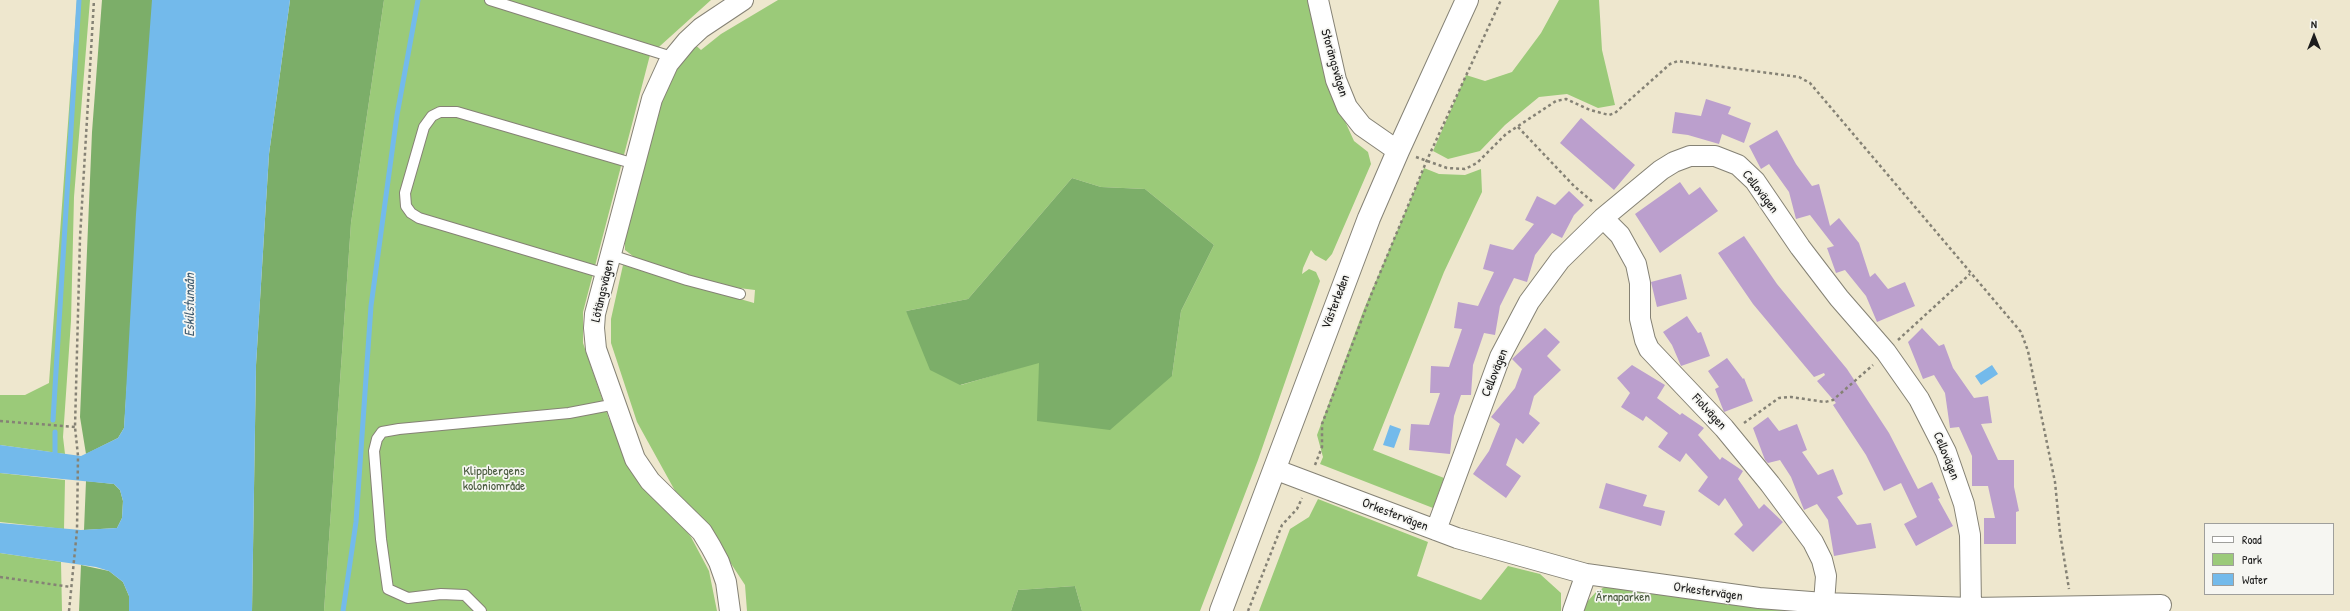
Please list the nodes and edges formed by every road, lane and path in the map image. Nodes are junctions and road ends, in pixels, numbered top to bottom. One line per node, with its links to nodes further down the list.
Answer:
1 (94, 0): 20 (path)
2 (490, 0): 7 (lane)
3 (743, 0): 7 (street, Lötängsvägen)
4 (1318, 0): 9 (street, Storängsvägen)
5 (1466, 0): 9 (main road, Västerleden)
6 (1500, 0): 10 (path)
7 (672, 58): 11 (street, Lötängsvägen)
8 (1518, 127): 10 (path); 12 (path); 15 (path)
9 (1398, 150): 10 (path); 22 (main road, Västerleden)
10 (1426, 160): 23 (path)
11 (635, 164): 13 (street, Lötängsvägen); 14 (lane)
12 (1603, 218): 17 (street, Cellovägen); 21 (street, Fiolvägen); 24 (street, Cellovägen)
13 (611, 255): 14 (street, Lötängsvägen); 16 (lane)
14 (606, 274): 18 (street, Lötängsvägen)
15 (1970, 274): 17 (path); 30 (path)
16 (740, 294)
17 (1886, 352): 21 (path); 31 (street, Cellovägen)
18 (616, 404): 34 (lane); 35 (street, Lötängsvägen)
19 (0, 421): 20 (path)
20 (75, 427): 27 (path)
21 (1730, 435): 28 (street, Fiolvägen)
22 (1274, 469): 23 (street, Orkestervägen); 36 (main road, Västerleden)
23 (1314, 476): 24 (street, Orkestervägen); 37 (path)
24 (1436, 530): 25 (street, Orkestervägen)
25 (1586, 574): 28 (street, Orkestervägen); 38 (street)
26 (0, 577): 27 (path)
27 (71, 587): 33 (path)
28 (1824, 603): 31 (street, Orkestervägen)
29 (2161, 605): 32 (street, Orkestervägen)
30 (2078, 606): 31 (street, Orkestervägen); 32 (street, Orkestervägen)
31 (1971, 608)
32 (2134, 609)
33 (69, 611)
34 (481, 611)
35 (729, 611)
36 (1221, 611)
37 (1248, 611)
38 (1573, 611)

